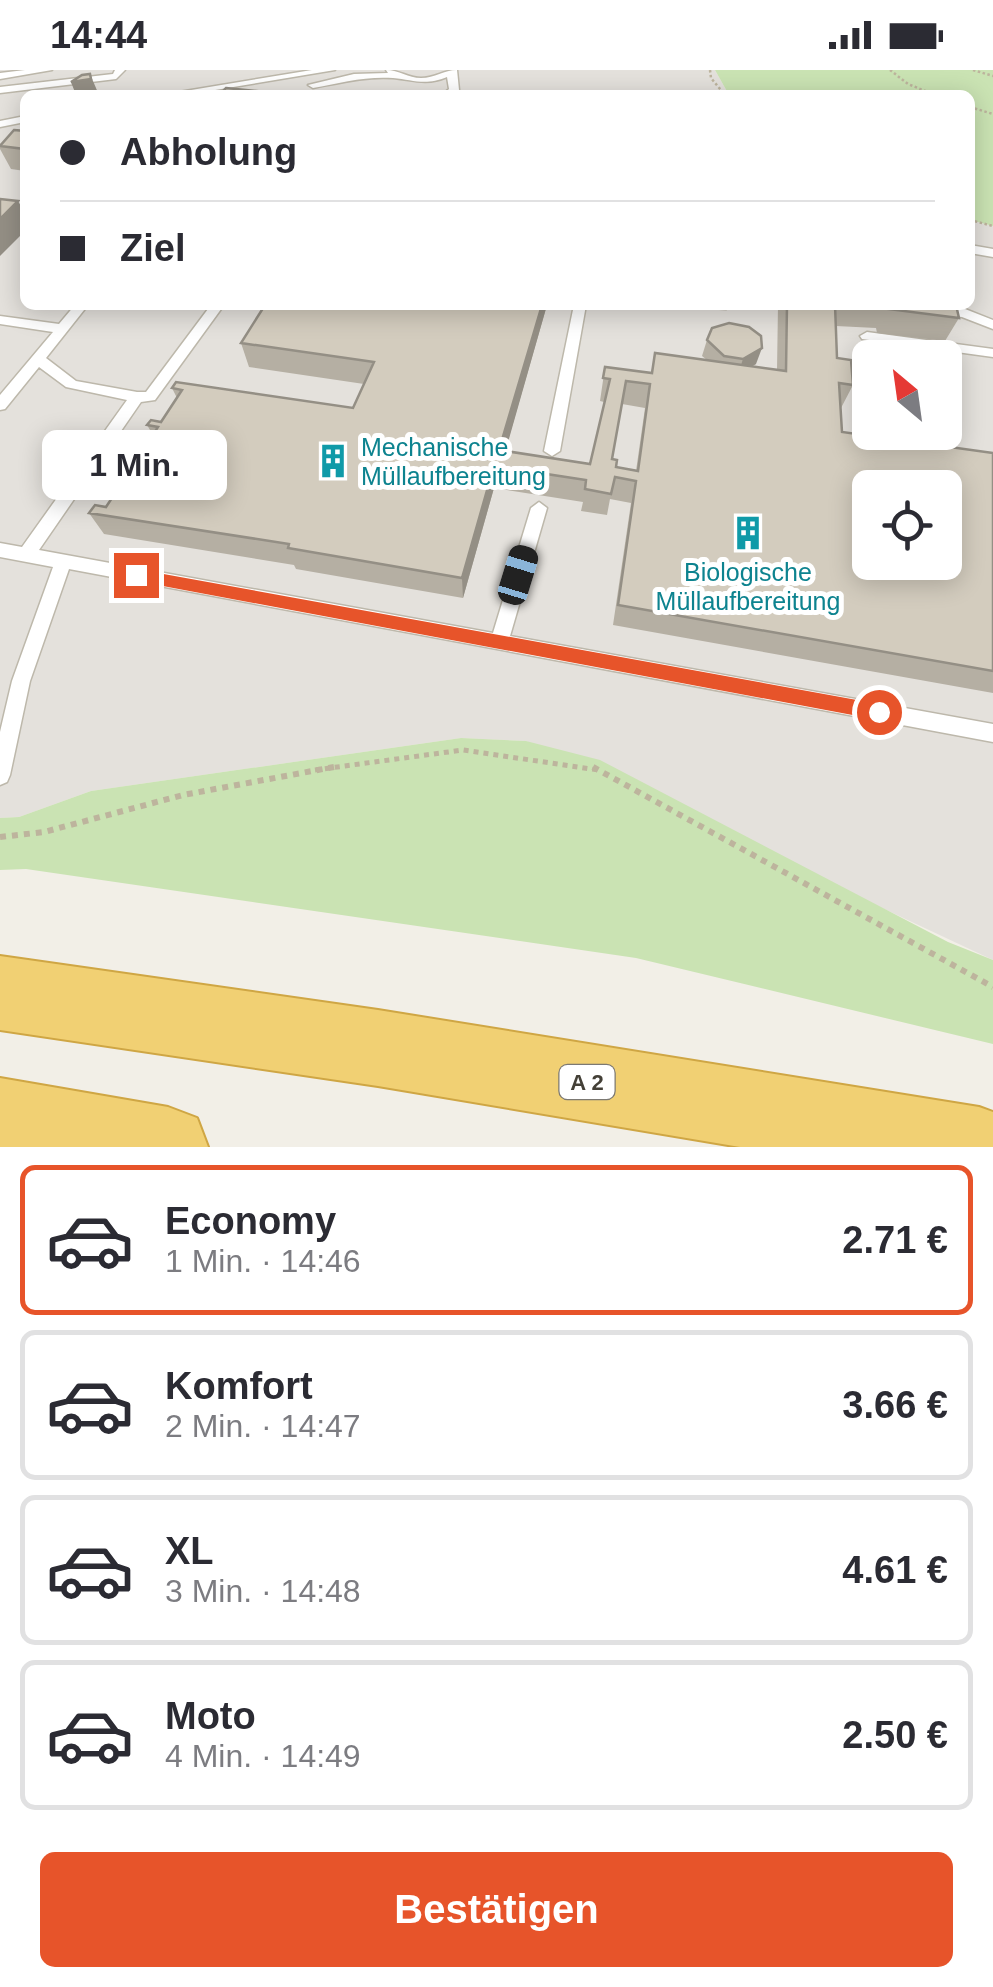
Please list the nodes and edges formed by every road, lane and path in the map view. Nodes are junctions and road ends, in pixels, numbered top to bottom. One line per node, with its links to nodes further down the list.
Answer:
1 (47, 70): 11 (lane)
2 (120, 70): 15 (lane)
3 (285, 70): 10 (lane)
4 (330, 70): 16 (lane)
5 (353, 70): 17 (lane)
6 (890, 70): 19 (path)
7 (973, 70): 12 (path)
8 (452, 71): 13 (lane)
9 (393, 72): 13 (lane); 14 (lane)
10 (267, 74)
11 (0, 76)
12 (993, 76)
13 (420, 81): 18 (lane)
14 (291, 89)
15 (0, 90)
16 (199, 90)
17 (247, 90)
18 (435, 90)
19 (923, 90)
20 (78, 310): 26 (lane)
21 (214, 310): 30 (lane)
22 (579, 310): 32 (lane)
23 (937, 310): 25 (lane)
24 (0, 320): 26 (lane)
25 (993, 325)
26 (62, 329): 29 (lane)
27 (867, 336): 28 (lane)
28 (993, 353)
29 (39, 358): 30 (lane); 31 (lane)
30 (138, 397): 35 (lane)
31 (0, 405)
32 (552, 451)
33 (538, 508): 37 (lane)
34 (0, 550): 35 (lane)
35 (27, 554): 36 (lane)
36 (63, 562): 37 (lane); 39 (lane)
37 (499, 642): 38 (lane)
38 (993, 733)
39 (0, 775)
40 (0, 837): 41 (path)
41 (993, 988)
42 (0, 993): 45 (highway, A 2)
43 (0, 1118): 44 (highway)
44 (168, 1147)
45 (979, 1147)

